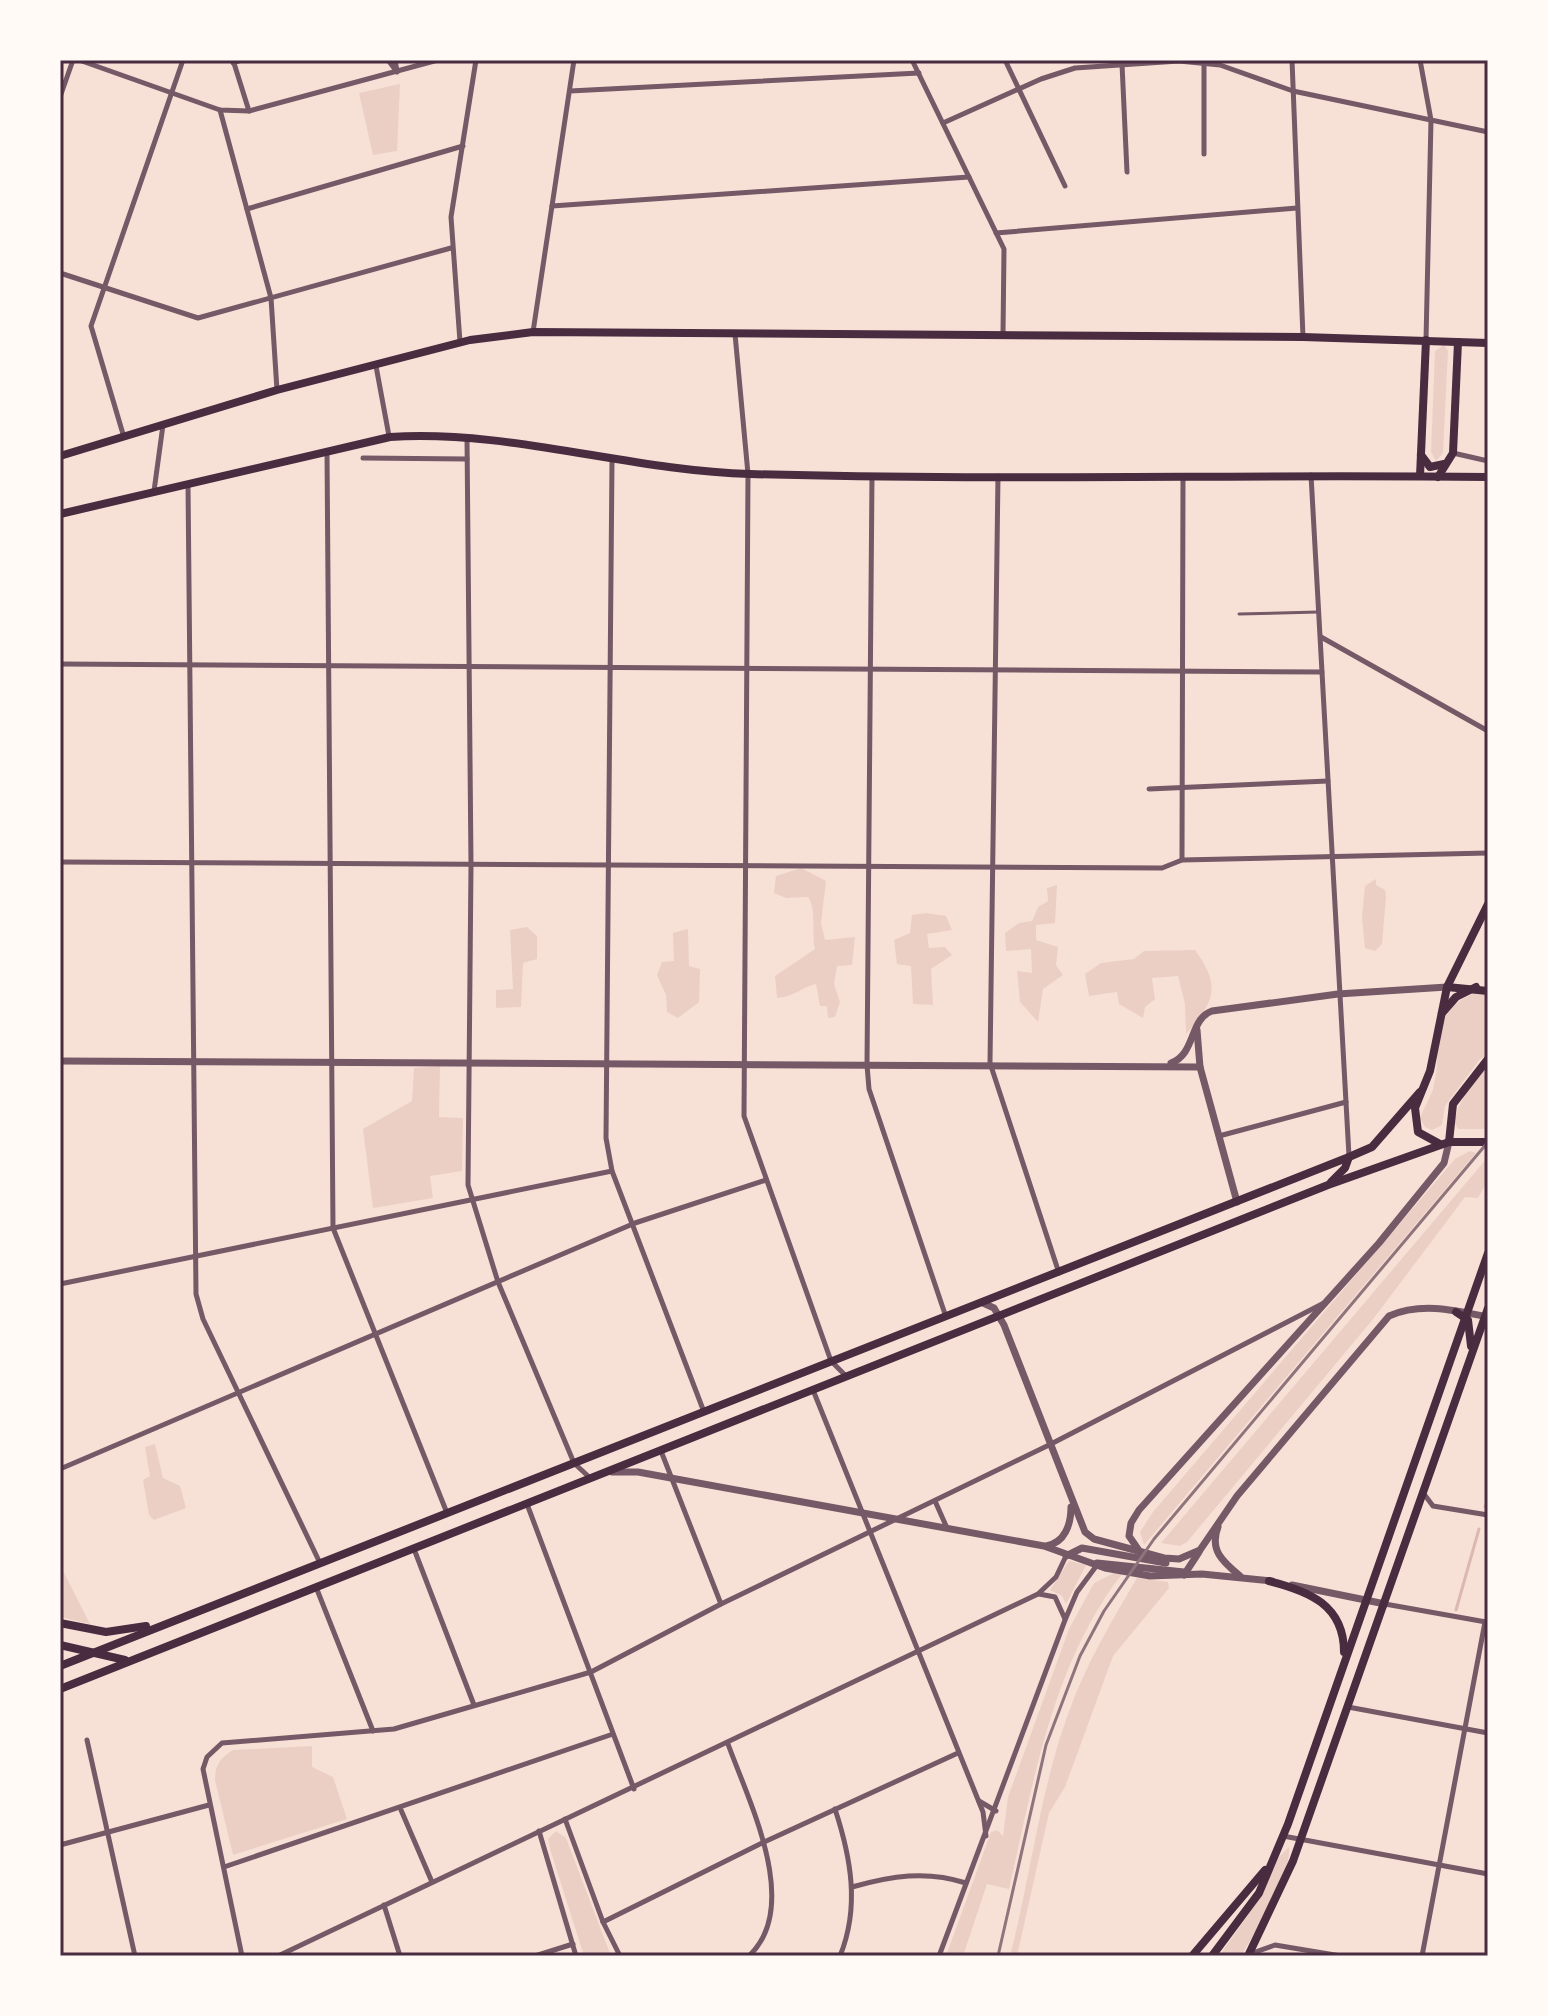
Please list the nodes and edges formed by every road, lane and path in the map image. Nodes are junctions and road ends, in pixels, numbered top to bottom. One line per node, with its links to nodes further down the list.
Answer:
1 (73, 60): 23 (street)
2 (79, 60): 22 (street)
3 (183, 60): 22 (street)
4 (242, 60): 14 (street)
5 (388, 60): 17 (street)
6 (395, 60): 17 (street)
7 (438, 60): 17 (street)
8 (476, 60): 29 (street)
9 (574, 60): 20 (street)
10 (912, 60): 18 (street)
11 (1005, 60): 19 (street)
12 (1292, 60): 21 (street)
13 (1420, 60): 26 (street)
14 (233, 61): 25 (street)
15 (1204, 62): 16 (street); 21 (street); 30 (street)
16 (1122, 64): 19 (street); 31 (street)
17 (397, 72): 25 (street)
18 (919, 73): 20 (street); 27 (street)
19 (1019, 89): 27 (street); 33 (street)
20 (570, 91): 34 (street)
21 (1293, 91): 26 (street); 35 (street)
22 (172, 93): 24 (street); 40 (street)
23 (60, 97)
24 (220, 110): 25 (street); 36 (street)
25 (249, 111)
26 (1431, 120): 28 (street); 46 (street)
27 (943, 123): 32 (street)
28 (1488, 132)
29 (463, 146): 36 (street); 38 (street)
30 (1204, 154)
31 (1127, 172)
32 (969, 177): 34 (street); 37 (street)
33 (1065, 186)
34 (552, 206): 42 (street)
35 (1297, 208): 37 (street); 45 (street)
36 (247, 209): 41 (street)
37 (996, 233): 44 (street)
38 (451, 248): 41 (street); 48 (street)
39 (60, 273): 40 (street)
40 (103, 287): 41 (street); 53 (street)
41 (271, 298): 51 (street)
42 (533, 332): 43 (main road); 48 (main road)
43 (735, 334): 44 (main road); 64 (street)
44 (1003, 335): 45 (main road)
45 (1303, 337): 46 (main road)
46 (1426, 340): 47 (main road); 57 (main road)
47 (1458, 342): 49 (main road); 58 (main road)
48 (460, 343): 50 (main road)
49 (1488, 343)
50 (376, 366): 51 (main road); 54 (street)
51 (277, 390): 52 (main road)
52 (163, 423): 53 (main road); 73 (street)
53 (123, 434): 59 (main road)
54 (390, 437): 55 (main road); 56 (main road)
55 (467, 437): 61 (street); 62 (main road)
56 (327, 451): 72 (main road); 80 (street)
57 (1421, 454): 58 (main road); 69 (main road)
58 (1452, 455): 63 (street); 70 (main road)
59 (60, 456)
60 (363, 458): 61 (street)
61 (467, 459): 81 (street)
62 (612, 461): 64 (main road); 82 (street)
63 (1488, 461)
64 (748, 474): 65 (main road); 83 (street)
65 (872, 475): 66 (main road); 84 (street)
66 (998, 475): 67 (main road); 85 (street)
67 (1183, 475): 68 (main road); 86 (street)
68 (1311, 475): 69 (main road); 75 (street)
69 (1420, 476): 70 (main road)
70 (1438, 477): 71 (main road)
71 (1488, 477)
72 (188, 483): 73 (main road); 79 (street)
73 (154, 491): 74 (main road)
74 (60, 514)
75 (1318, 612): 76 (lane); 77 (street)
76 (1239, 614)
77 (1320, 637): 87 (street); 88 (street)
78 (60, 664): 79 (street)
79 (190, 664): 80 (street); 96 (street)
80 (329, 665): 81 (street); 97 (street)
81 (469, 666): 82 (street); 98 (street)
82 (610, 667): 83 (street); 99 (street)
83 (748, 668): 84 (street); 101 (street)
84 (870, 669): 85 (street); 102 (street)
85 (995, 670): 86 (street); 100 (street)
86 (1184, 671): 87 (street); 90 (street)
87 (1322, 672): 89 (street)
88 (1488, 731)
89 (1328, 781): 90 (street); 93 (street)
90 (1183, 787): 91 (street); 94 (street)
91 (1149, 789)
92 (1488, 853): 93 (street)
93 (1332, 855): 94 (street); 107 (street)
94 (1182, 860): 100 (street)
95 (60, 862): 96 (street)
96 (192, 863): 97 (street); 112 (street)
97 (330, 864): 98 (street); 113 (street)
98 (471, 865): 99 (street); 114 (street)
99 (607, 867): 101 (street); 116 (street)
100 (993, 867): 102 (street); 115 (street)
101 (747, 868): 102 (street); 117 (street)
102 (868, 868): 119 (street)
103 (1488, 904): 104 (main road)
104 (1447, 987): 105 (main road); 107 (street); 108 (main road)
105 (1476, 987): 106 (main road); 108 (main road)
106 (1488, 991)
107 (1338, 994): 109 (street); 122 (street)
108 (1438, 1019): 121 (main road)
109 (1197, 1028): 118 (street); 120 (street)
110 (1488, 1059): 125 (main road)
111 (60, 1061): 112 (street)
112 (194, 1062): 113 (street); 135 (street)
113 (332, 1062): 114 (street); 133 (street)
114 (470, 1063): 116 (street); 130 (street)
115 (990, 1063): 118 (street); 119 (street); 136 (street)
116 (604, 1064): 117 (street); 127 (street)
117 (744, 1064): 119 (street); 128 (street)
118 (1169, 1064): 120 (street)
119 (867, 1065): 145 (street)
120 (1200, 1067): 123 (street)
121 (1420, 1092): 125 (main road); 126 (main road)
122 (1346, 1102): 123 (street); 126 (street)
123 (1219, 1136): 131 (street)
124 (1488, 1142): 125 (main road)
125 (1445, 1143): 129 (main road); 139 (street)
126 (1349, 1157): 129 (main road); 131 (main road)
127 (612, 1171): 130 (street); 132 (street)
128 (766, 1180): 132 (street); 147 (street)
129 (1328, 1185): 144 (main road)
130 (472, 1200): 133 (street); 137 (street)
131 (1237, 1202): 136 (main road)
132 (635, 1223): 137 (street); 152 (street)
133 (333, 1228): 135 (street); 146 (street)
134 (1488, 1253): 143 (main road)
135 (196, 1256): 138 (street); 151 (street)
136 (1059, 1273): 140 (main road)
137 (498, 1282): 146 (street); 155 (street)
138 (60, 1284)
139 (1324, 1302): 153 (street); 174 (street)
140 (983, 1303): 144 (street); 145 (main road)
141 (1456, 1312): 143 (main road); 167 (street)
142 (1487, 1314): 143 (street); 148 (main road)
143 (1467, 1315): 148 (main road); 183 (main road)
144 (999, 1316): 149 (main road); 153 (street)
145 (947, 1318): 147 (main road)
146 (375, 1335): 151 (street); 165 (street)
147 (831, 1361): 149 (street); 152 (main road)
148 (1469, 1363): 160 (main road)
149 (847, 1376): 150 (main road)
150 (813, 1390): 154 (main road); 164 (street)
151 (238, 1394): 156 (street); 176 (street)
152 (704, 1412): 155 (main road)
153 (1049, 1445): 161 (street); 163 (street)
154 (661, 1450): 157 (main road); 159 (street)
155 (574, 1463): 158 (street); 165 (main road)
156 (60, 1469)
157 (602, 1473): 158 (main road); 159 (street)
158 (589, 1477): 162 (main road)
159 (672, 1479): 164 (street); 184 (street)
160 (1423, 1491): 166 (street); 185 (main road)
161 (935, 1501): 168 (street); 169 (street)
162 (527, 1503): 172 (main road); 196 (street)
163 (1071, 1504): 171 (street); 174 (street)
164 (863, 1512): 168 (street); 170 (street)
165 (447, 1513): 176 (main road)
166 (1488, 1515)
167 (1222, 1518): 173 (street); 179 (street)
168 (898, 1519): 169 (street); 170 (street)
169 (947, 1528): 171 (street)
170 (871, 1533): 184 (street); 192 (street)
171 (1044, 1546): 175 (street)
172 (413, 1547): 181 (main road); 198 (street)
173 (1200, 1550): 174 (street); 175 (street); 178 (street)
174 (1141, 1553)
175 (1066, 1556): 177 (street); 182 (street)
176 (320, 1563): 187 (main road)
177 (1098, 1565): 178 (street); 186 (street)
178 (1189, 1574): 179 (street)
179 (1240, 1577): 180 (street)
180 (1269, 1581): 183 (street); 195 (main road)
181 (316, 1586): 193 (main road); 201 (street)
182 (1038, 1594): 186 (street); 192 (street)
183 (1366, 1599): 185 (street); 195 (main road)
184 (721, 1604): 196 (street)
185 (1385, 1604): 188 (street); 199 (main road)
186 (1065, 1620): 212 (street)
187 (171, 1621): 189 (main road); 191 (main road)
188 (1486, 1622): 200 (street)
189 (60, 1623)
190 (60, 1645): 191 (main road)
191 (92, 1652): 193 (main road); 194 (main road)
192 (917, 1654): 205 (street); 206 (street)
193 (128, 1661): 197 (main road)
194 (60, 1666)
195 (1342, 1668): 217 (main road)
196 (591, 1672): 198 (street); 203 (street)
197 (60, 1689)
198 (474, 1705): 201 (street)
199 (1348, 1707): 200 (street); 218 (main road)
200 (1463, 1729): 202 (street); 222 (street)
201 (373, 1731): 209 (street)
202 (1488, 1733)
203 (613, 1734): 207 (street); 211 (street)
204 (87, 1740): 215 (street)
205 (728, 1744): 207 (street); 219 (street)
206 (958, 1753): 208 (street); 210 (street)
207 (634, 1789): 213 (street)
208 (978, 1801): 212 (street); 216 (street)
209 (209, 1805): 215 (street); 223 (street)
210 (835, 1809): 219 (street); 227 (street)
211 (401, 1810): 223 (street); 225 (street)
212 (996, 1811): 216 (street)
213 (565, 1819): 214 (street); 229 (street)
214 (539, 1831): 225 (street); 230 (street)
215 (109, 1832): 220 (street); 232 (street)
216 (986, 1836): 226 (street)
217 (1283, 1836): 218 (street); 221 (main road)
218 (1300, 1840): 222 (street); 231 (main road)
219 (762, 1843): 229 (street); 239 (street)
220 (60, 1845)
221 (1273, 1860): 242 (main road); 243 (main road)
222 (1439, 1865): 224 (street); 245 (street)
223 (224, 1867): 233 (street)
224 (1488, 1874)
225 (432, 1882): 228 (street)
226 (966, 1883): 227 (street); 241 (street)
227 (852, 1887): 240 (street)
228 (384, 1905): 234 (street); 235 (street)
229 (603, 1922): 238 (street)
230 (573, 1944): 236 (street); 237 (street)
231 (1248, 1955): 244 (street)
232 (135, 1956)
233 (242, 1956)
234 (278, 1956)
235 (400, 1956)
236 (535, 1956)
237 (576, 1956)
238 (620, 1956)
239 (749, 1956)
240 (840, 1956)
241 (939, 1956)
242 (1192, 1956)
243 (1212, 1956)
244 (1341, 1956)
245 (1422, 1956)

